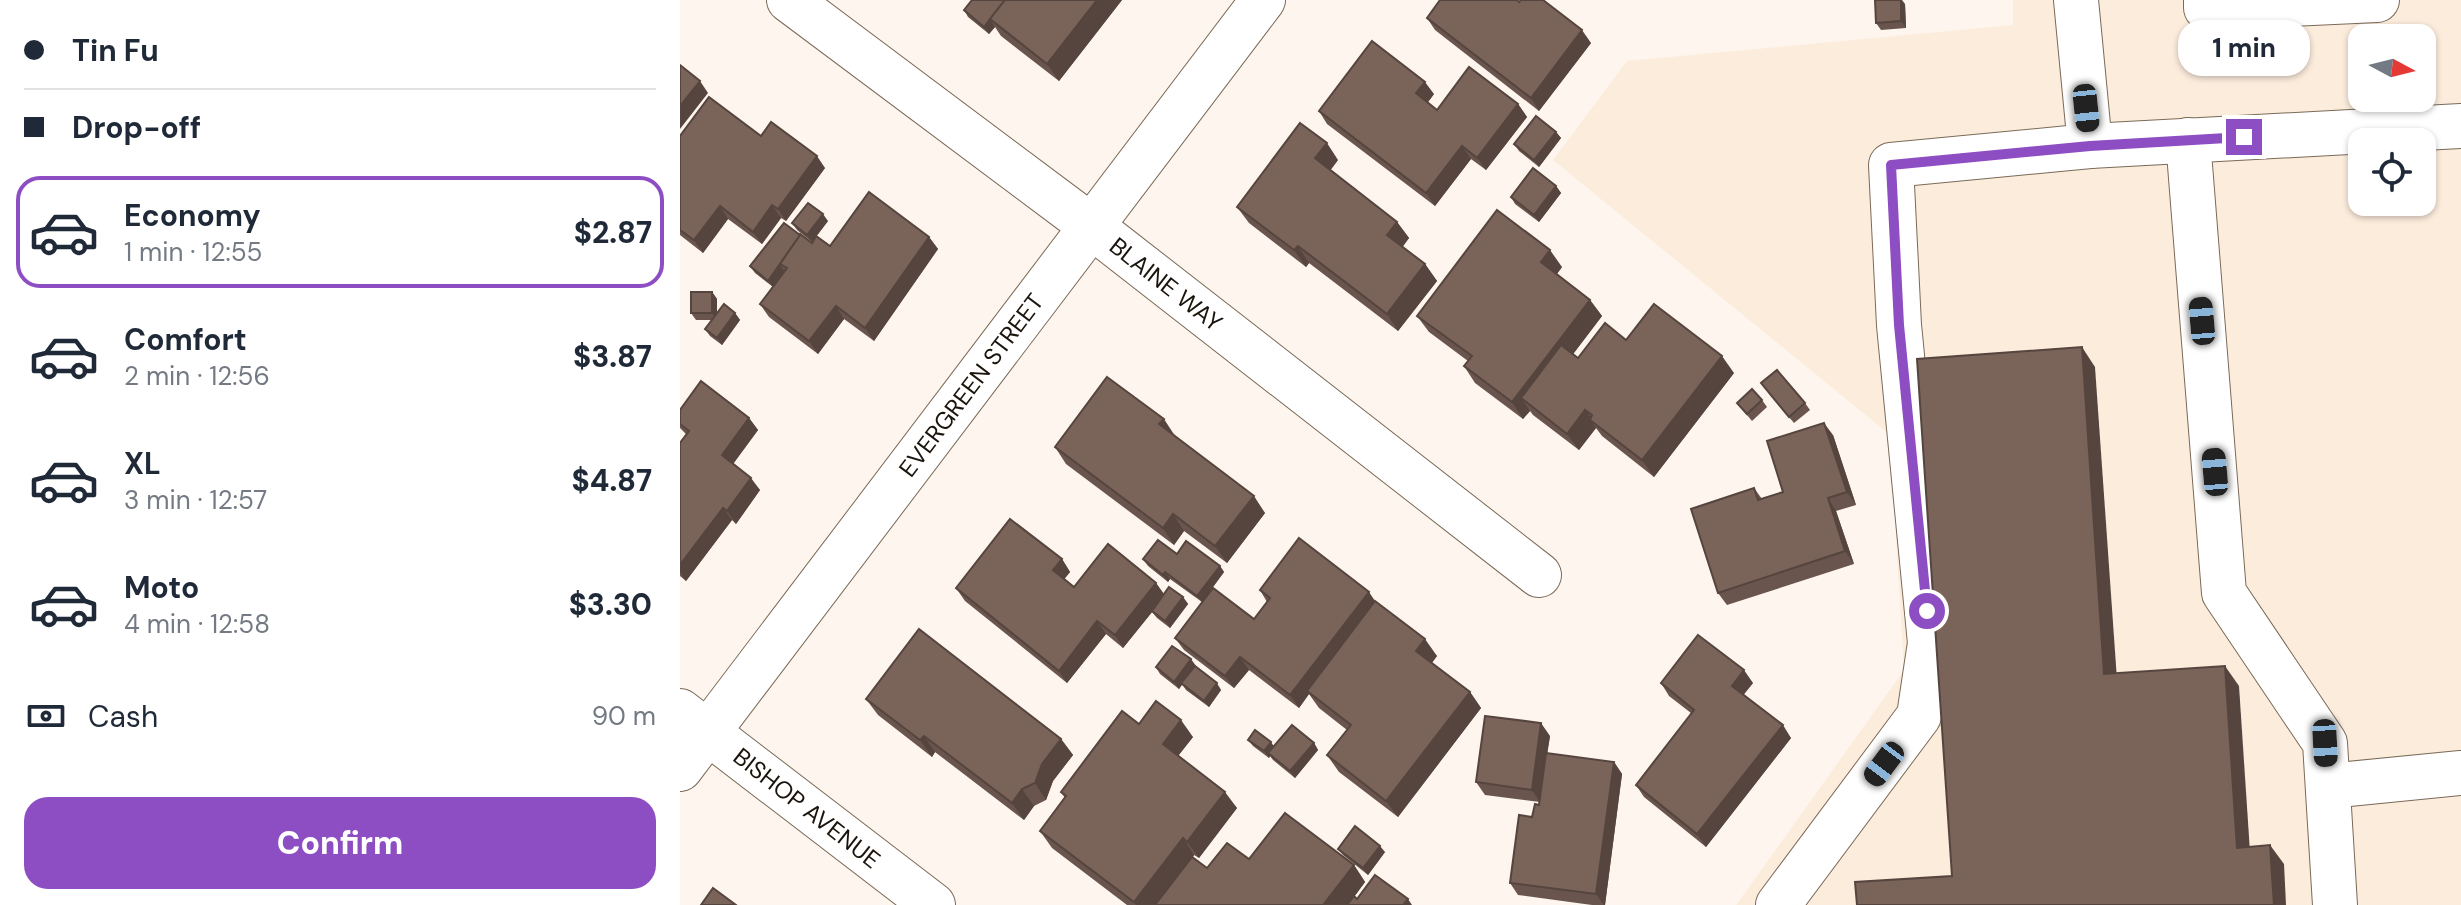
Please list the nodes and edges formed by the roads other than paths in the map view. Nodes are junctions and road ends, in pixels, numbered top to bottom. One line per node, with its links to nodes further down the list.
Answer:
1 (789, 0): 9 (street, BLAINE WAY)
2 (1263, 0): 9 (street, EVERGREEN STREET)
3 (2076, 0): 8 (street)
4 (2206, 0): 5 (street)
5 (2377, 0)
6 (2461, 126): 7 (street)
7 (2188, 140): 8 (street); 14 (street)
8 (2090, 146): 16 (street)
9 (1091, 226): 10 (street, BLAINE WAY); 11 (street, EVERGREEN STREET)
10 (1539, 575)
11 (694, 721): 12 (street, EVERGREEN STREET); 15 (street, BISHOP AVENUE)
12 (680, 769)
13 (2461, 773): 14 (street)
14 (2328, 786): 17 (street)
15 (933, 905)
16 (1778, 905)
17 (2335, 905)

